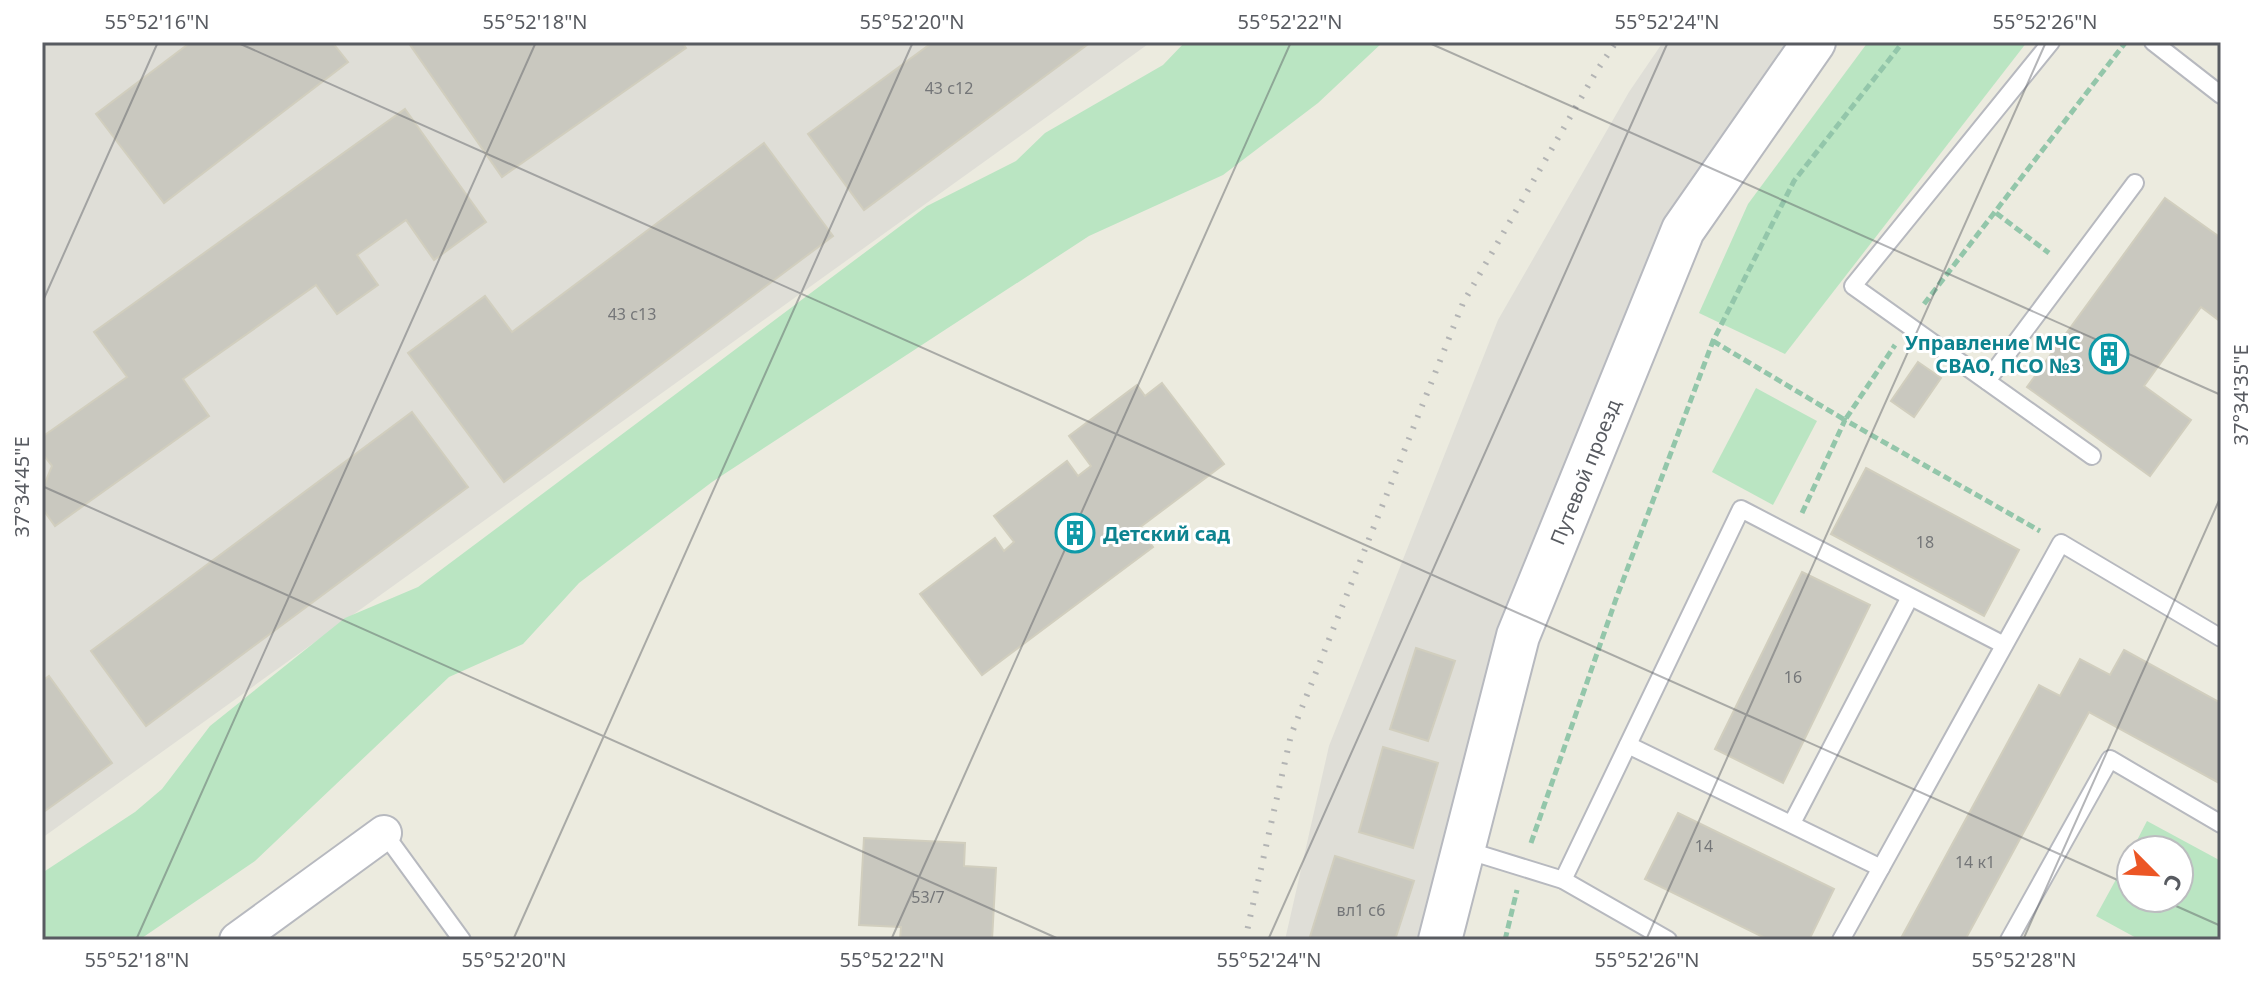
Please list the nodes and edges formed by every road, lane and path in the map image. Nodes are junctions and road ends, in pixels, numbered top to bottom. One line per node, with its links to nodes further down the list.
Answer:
1 (1814, 42): 22 (street, Путевой проезд)
2 (1903, 42): 9 (path)
3 (2051, 42): 8 (lane)
4 (2126, 42): 8 (path)
5 (2153, 42): 6 (lane)
6 (2221, 95)
7 (2135, 183): 10 (lane)
8 (1908, 325): 10 (lane); 11 (path)
9 (1713, 341): 11 (path); 23 (path)
10 (1987, 381): 12 (lane)
11 (1845, 420): 13 (path); 14 (path)
12 (2092, 456)
13 (1791, 535): 15 (lane); 18 (lane)
14 (2061, 543): 16 (lane); 17 (lane)
15 (1910, 597): 17 (lane); 19 (lane)
16 (2221, 638)
17 (2004, 645): 24 (lane)
18 (1628, 745): 19 (lane); 25 (lane)
19 (1792, 823): 24 (lane)
20 (2221, 824): 32 (lane)
21 (384, 833): 26 (street); 27 (lane)
22 (1463, 849): 23 (lane); 28 (street, Путевой проезд)
23 (1523, 867): 25 (lane); 29 (path)
24 (1881, 868): 31 (lane)
25 (1563, 880): 30 (lane)
26 (237, 940)
27 (462, 940)
28 (1440, 940)
29 (1505, 940)
30 (1668, 940)
31 (1841, 940)
32 (2009, 940)

